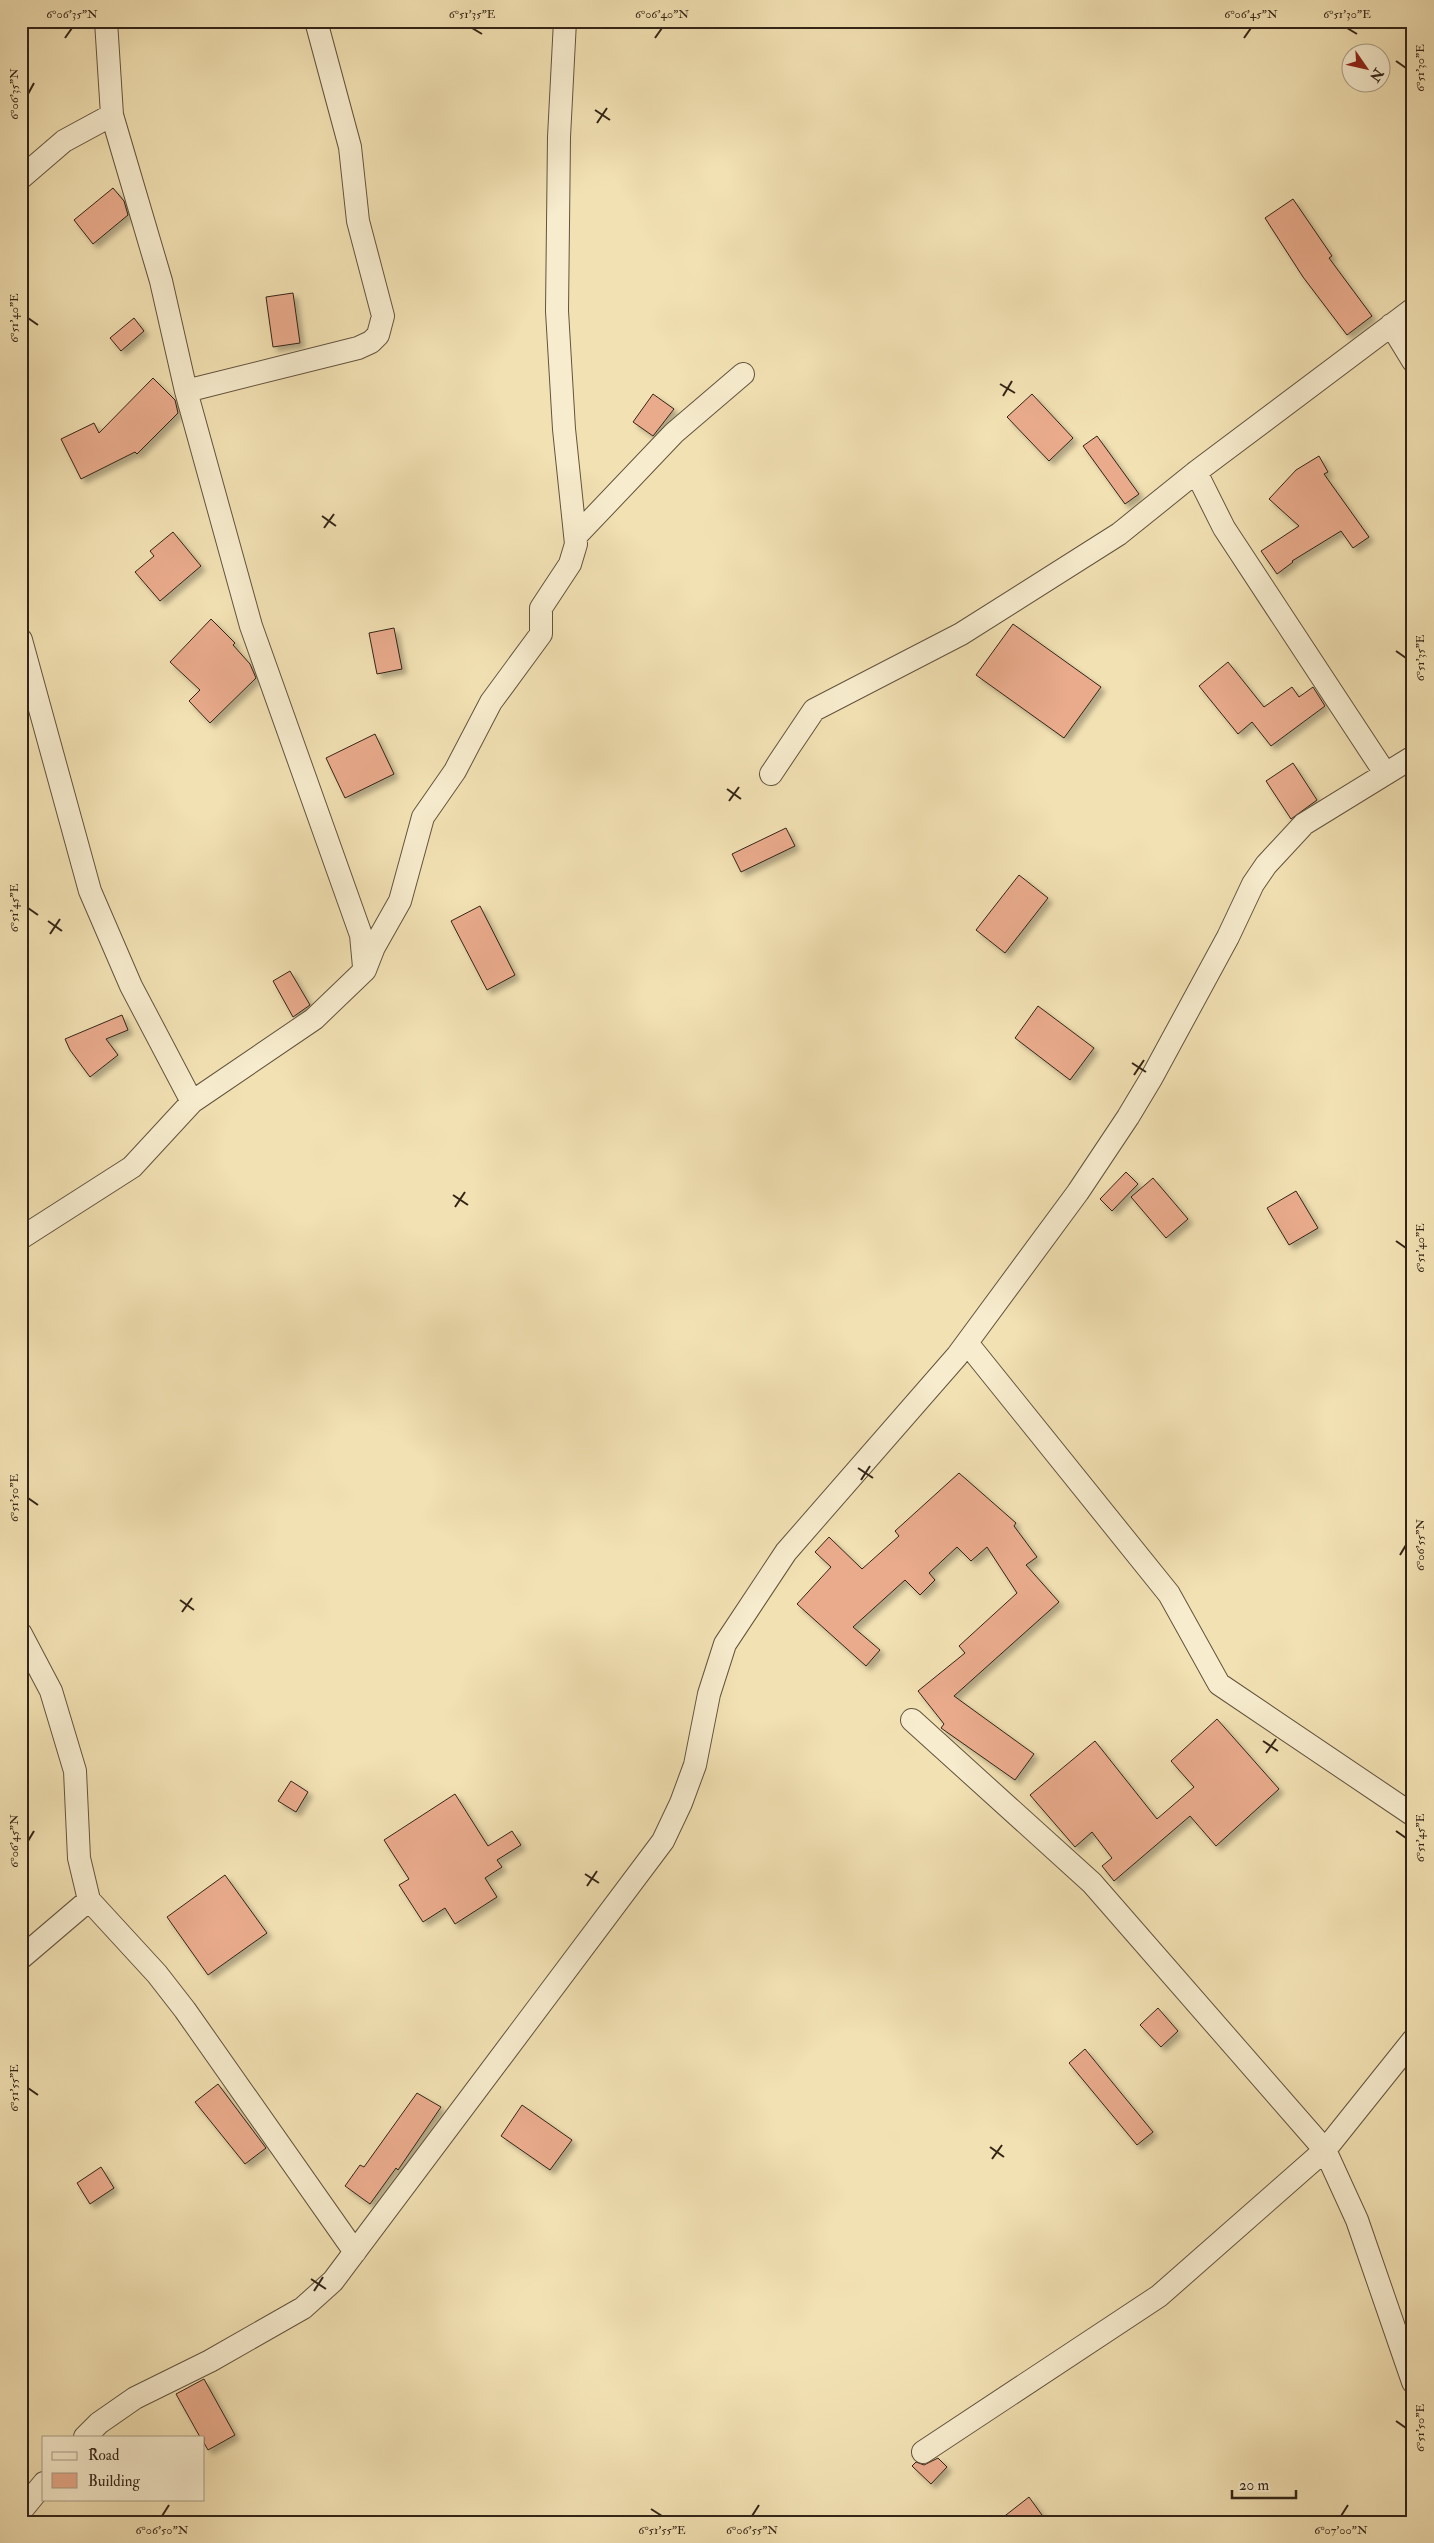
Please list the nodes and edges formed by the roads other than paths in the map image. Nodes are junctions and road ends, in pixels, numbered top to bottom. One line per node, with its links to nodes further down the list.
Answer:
1 (106, 21): 4 (street)
2 (316, 21): 10 (street)
3 (565, 21): 12 (street)
4 (112, 115): 5 (street); 10 (street)
5 (21, 178)
6 (1413, 309): 7 (street)
7 (1390, 325): 8 (street); 11 (street)
8 (1413, 361)
9 (743, 374): 12 (street)
10 (186, 391): 17 (street)
11 (1196, 472): 15 (street); 16 (street)
12 (576, 536): 17 (street)
13 (21, 640): 18 (street)
14 (1413, 756): 15 (street)
15 (1385, 773): 20 (street)
16 (771, 774)
17 (365, 970): 18 (street)
18 (192, 1102): 19 (street)
19 (21, 1238)
20 (967, 1343): 23 (street); 28 (street)
21 (21, 1634): 24 (street)
22 (912, 1720): 27 (street)
23 (1413, 1815)
24 (89, 1900): 25 (street); 28 (street)
25 (21, 1958)
26 (1413, 2040): 27 (street)
27 (1324, 2150): 29 (street); 31 (street)
28 (354, 2252): 30 (street)
29 (1413, 2382)
30 (87, 2436)
31 (923, 2452)
32 (42, 2485): 33 (street)
33 (21, 2511)

